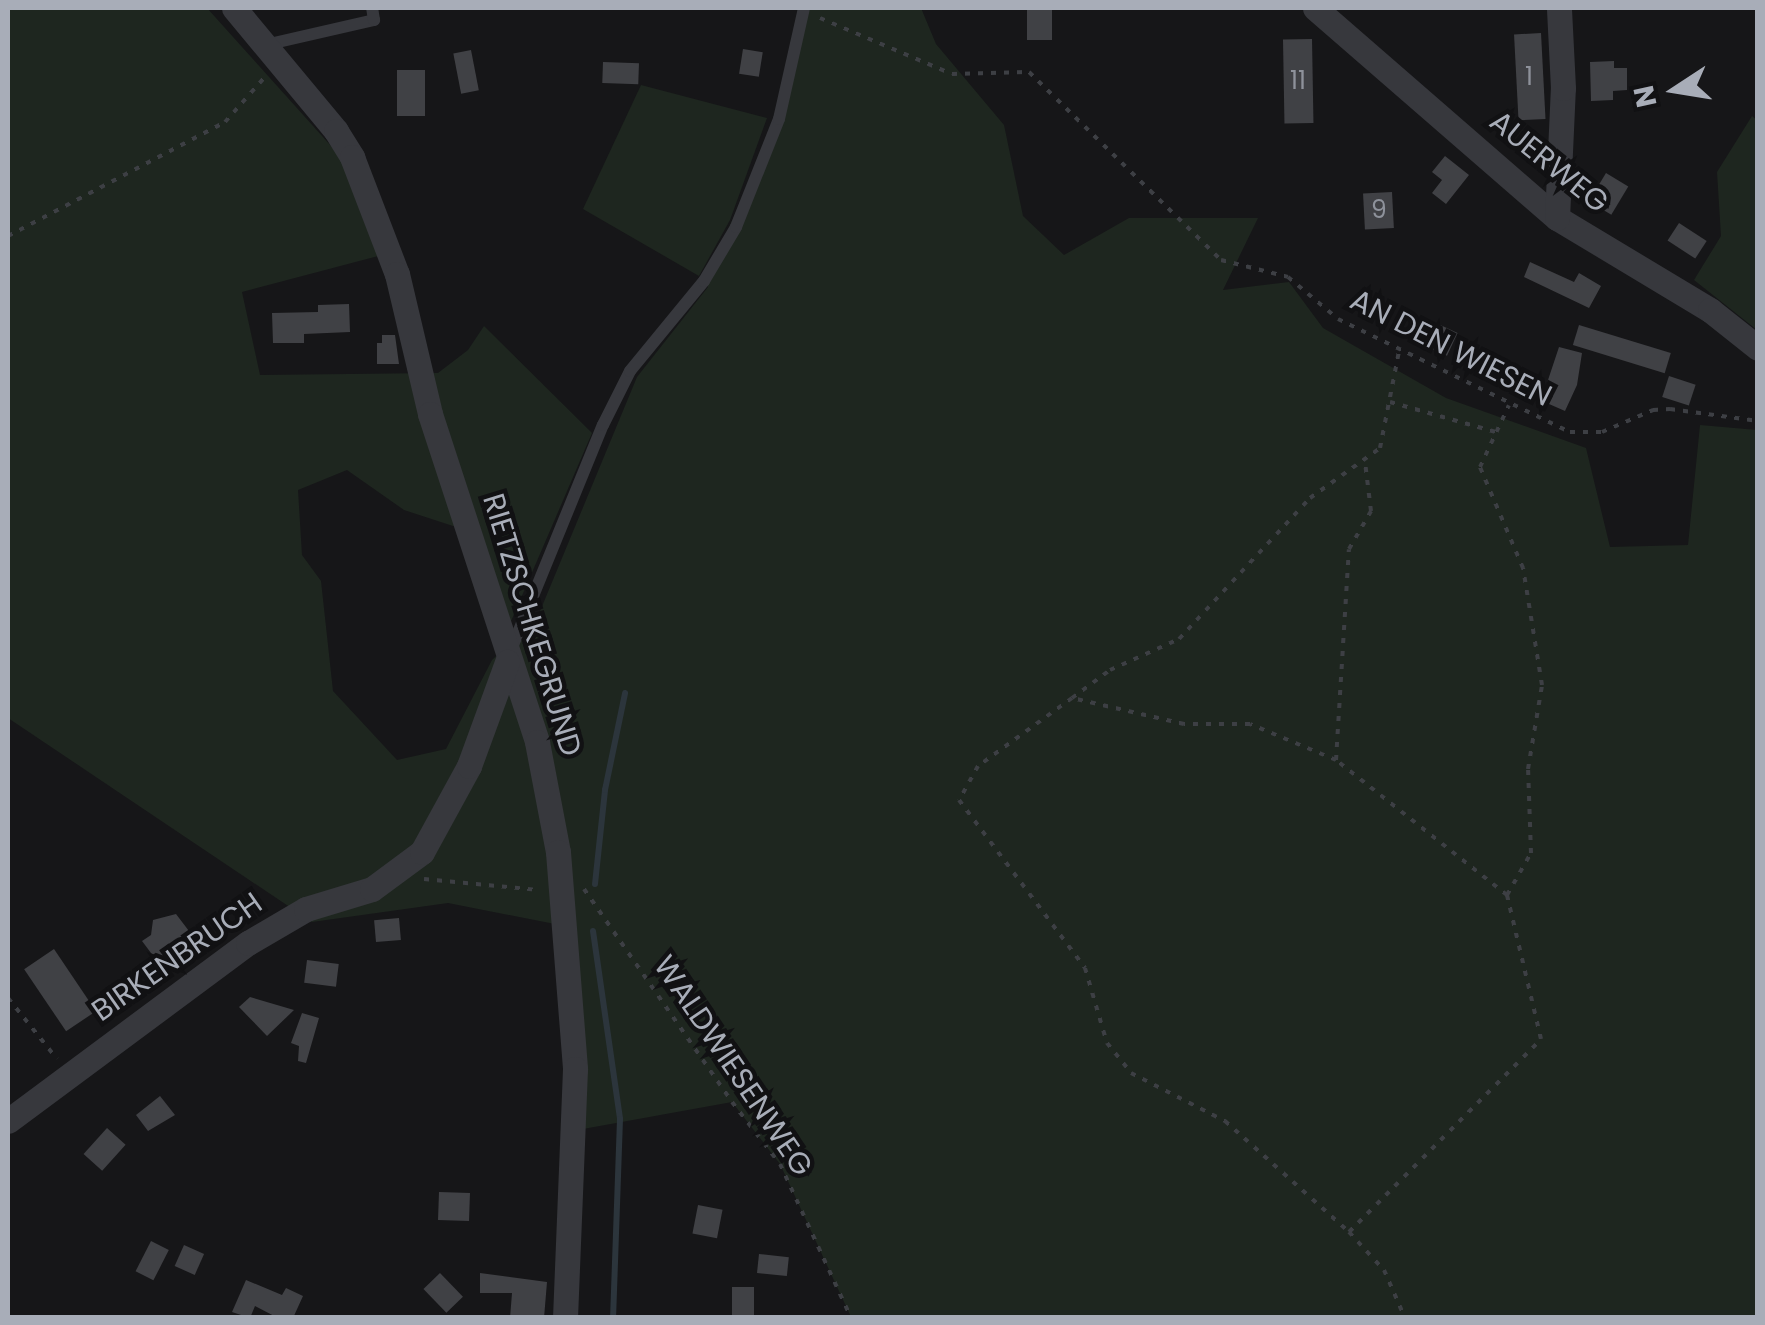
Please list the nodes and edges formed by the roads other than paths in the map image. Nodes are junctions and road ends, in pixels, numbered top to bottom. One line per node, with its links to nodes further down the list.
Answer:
1 (234, 8): 6 (street, RIETZSCHKEGRUND)
2 (372, 8): 6 (lane)
3 (1315, 8): 7 (street, AUERWEG)
4 (1560, 8): 7 (street)
5 (804, 10): 9 (lane)
6 (270, 55): 9 (street, RIETZSCHKEGRUND)
7 (1557, 218): 8 (street, AUERWEG)
8 (1758, 348)
9 (508, 662): 10 (street, BIRKENBRUCH); 11 (street, RIETZSCHKEGRUND)
10 (8, 1121)
11 (565, 1318)

